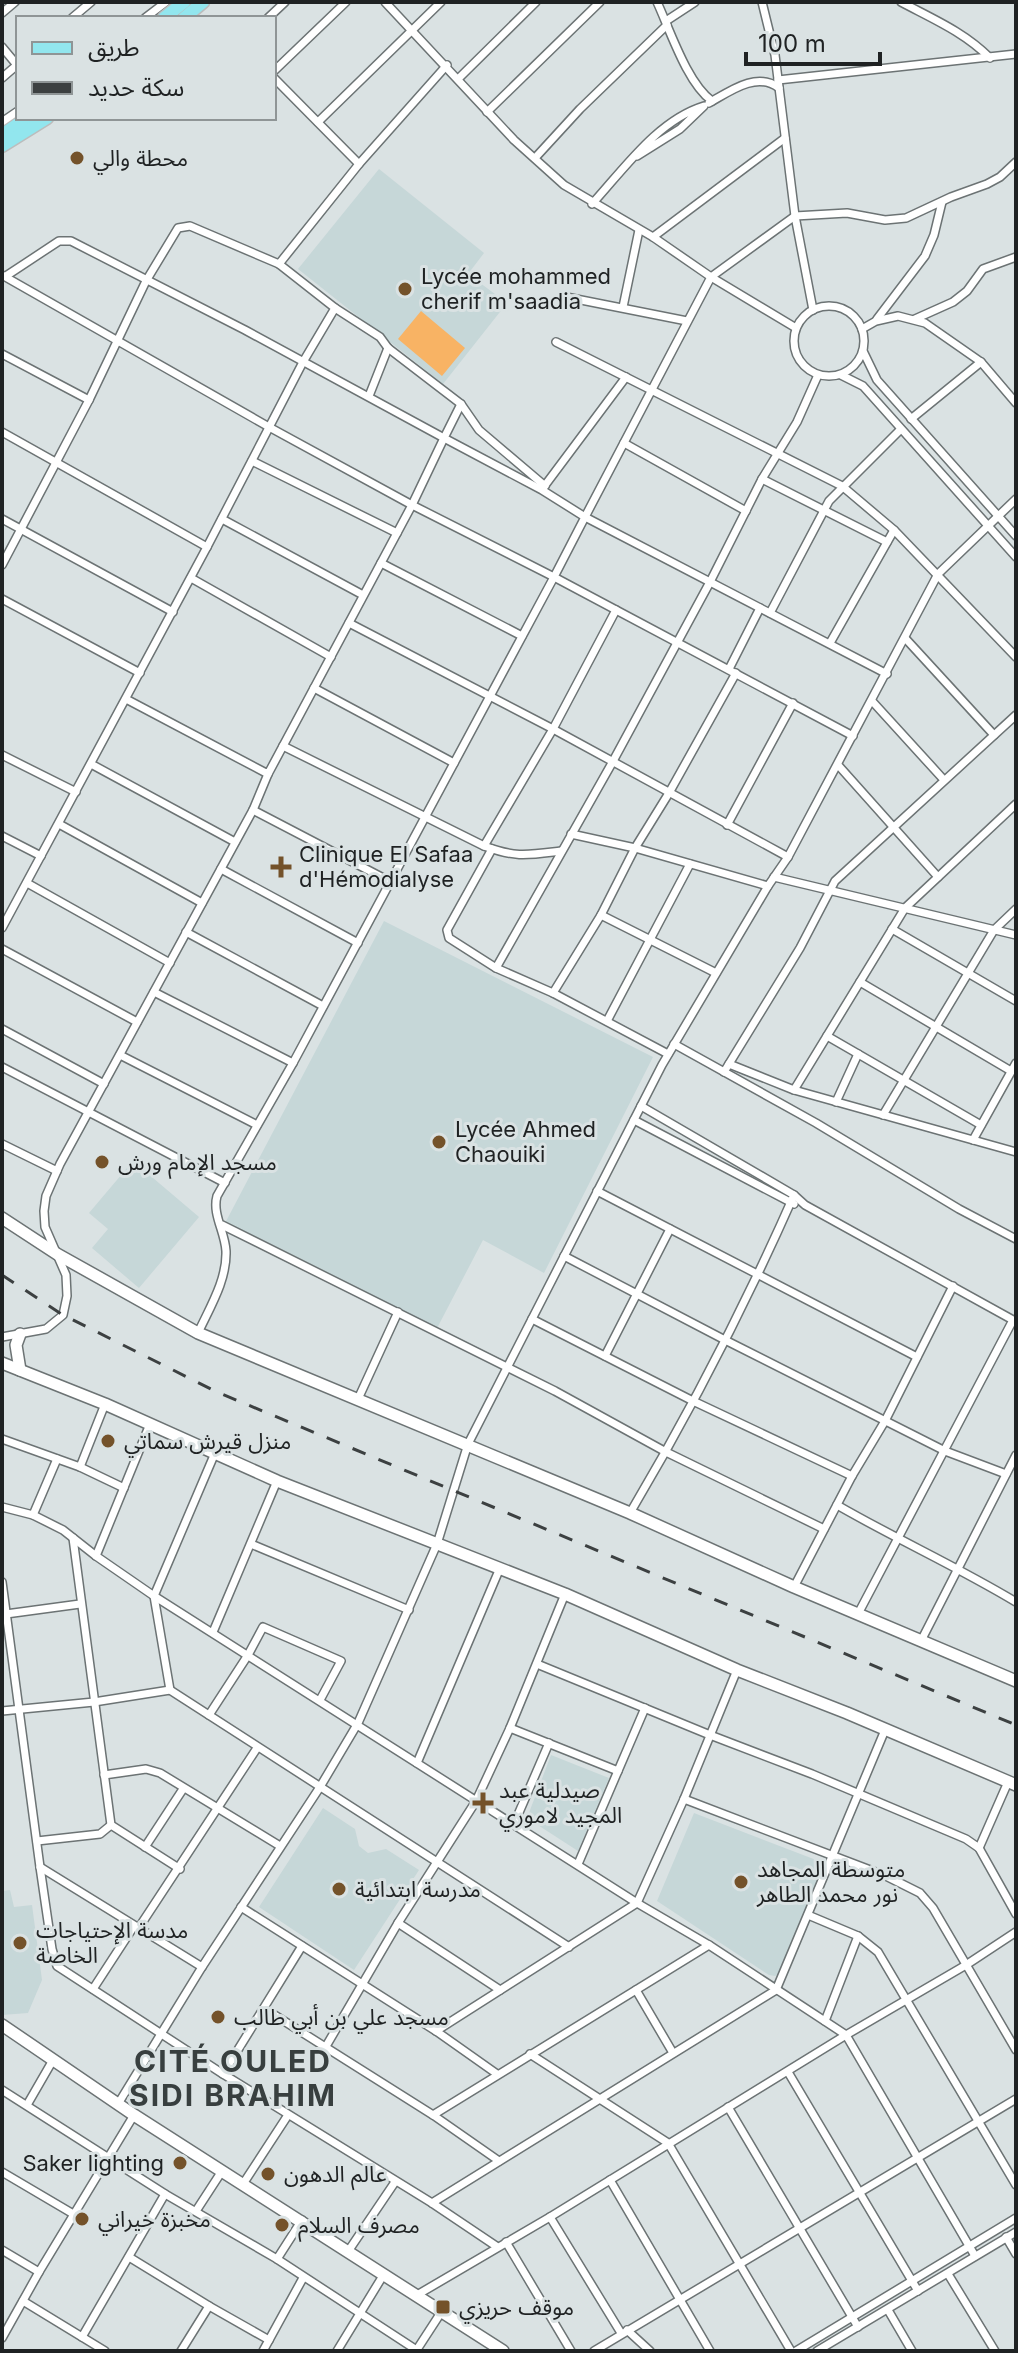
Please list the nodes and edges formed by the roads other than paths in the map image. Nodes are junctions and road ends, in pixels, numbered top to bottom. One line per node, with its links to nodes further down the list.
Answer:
1 (15, 2): 16 (street)
2 (91, 2): 17 (street)
3 (184, 2): 15 (main road)
4 (203, 2): 18 (main road)
5 (285, 2): 19 (street)
6 (346, 2): 27 (street)
7 (385, 2): 21 (street)
8 (441, 2): 21 (street)
9 (536, 2): 28 (street)
10 (600, 2): 32 (street)
11 (657, 2): 20 (street)
12 (695, 2): 20 (street)
13 (762, 2): 30 (street)
14 (907, 3): 24 (street)
15 (163, 9)
16 (2, 13)
17 (74, 16)
18 (187, 16)
19 (270, 16)
20 (666, 23): 31 (street); 40 (street)
21 (412, 30): 26 (street); 36 (street)
22 (2, 47): 25 (street)
23 (1016, 54): 24 (street)
24 (990, 59): 30 (street)
25 (16, 63)
26 (447, 65): 28 (street); 42 (street)
27 (276, 69)
28 (458, 79): 32 (street)
29 (276, 80): 36 (street)
30 (779, 84): 31 (street); 38 (street)
31 (712, 101): 44 (street)
32 (487, 112): 40 (street)
33 (16, 113): 37 (street)
34 (23, 120): 37 (main road)
35 (44, 120): 39 (main road)
36 (318, 122): 42 (street)
37 (3, 129)
38 (785, 138): 45 (street); 47 (street)
39 (2, 146)
40 (535, 158): 44 (street)
41 (1016, 162): 43 (street)
42 (359, 164): 49 (street)
43 (943, 200): 45 (street); 59 (street)
44 (592, 204): 46 (street)
45 (795, 216): 51 (street); 56 (street)
46 (639, 230): 47 (street); 54 (street)
47 (653, 237): 51 (street)
48 (1016, 257): 57 (street)
49 (279, 264): 52 (street); 55 (street)
50 (4, 276): 52 (street); 62 (street)
51 (711, 277): 58 (street); 60 (street)
52 (146, 281): 62 (street); 67 (street)
53 (566, 297): 54 (street)
54 (623, 307): 58 (street)
55 (335, 308): 64 (street); 67 (street)
56 (813, 310): 60 (street); 61 (street)
57 (915, 320): 59 (street); 68 (street)
58 (687, 321): 72 (street)
59 (876, 321): 61 (street)
60 (796, 328): 69 (street)
61 (862, 329): 65 (street)
62 (118, 340): 74 (street); 78 (street)
63 (556, 342): 71 (street)
64 (388, 348): 73 (street); 76 (street)
65 (863, 351): 70 (street); 77 (street)
66 (2, 354): 74 (street)
67 (303, 362): 73 (street); 78 (street)
68 (981, 362): 75 (street); 77 (street)
69 (818, 375): 70 (street); 83 (street)
70 (841, 375): 79 (street)
71 (626, 377): 72 (street); 88 (street)
72 (652, 390): 82 (street); 83 (street)
73 (369, 396): 81 (street)
74 (89, 400): 84 (street)
75 (1016, 403)
76 (461, 404): 81 (street); 88 (street)
77 (911, 419): 93 (street)
78 (269, 427): 85 (street); 90 (street)
79 (900, 430): 87 (street); 97 (street)
80 (2, 432): 84 (street)
81 (444, 438): 88 (street); 90 (street)
82 (624, 443): 92 (street); 94 (street)
83 (779, 454): 86 (street); 87 (street)
84 (55, 461): 98 (street); 103 (street)
85 (252, 461): 96 (street); 100 (street)
86 (762, 479): 91 (street); 92 (street)
87 (842, 486): 91 (street); 99 (street)
88 (543, 488): 94 (street)
89 (1016, 499): 93 (street)
90 (412, 505): 100 (street); 108 (street)
91 (824, 509): 102 (street); 116 (street)
92 (746, 511): 110 (street)
93 (997, 516): 97 (street); 101 (street)
94 (585, 517): 108 (street); 110 (street)
95 (2, 519): 98 (street)
96 (222, 519): 103 (street); 111 (street)
97 (987, 526): 104 (street); 107 (street)
98 (21, 529): 106 (street); 115 (street)
99 (894, 530): 102 (street); 107 (street)
100 (397, 533): 105 (street)
101 (1016, 536)
102 (887, 542): 121 (street)
103 (207, 547): 109 (street)
104 (1016, 557)
105 (381, 563): 111 (street); 118 (street)
106 (2, 565)
107 (938, 574): 119 (street); 123 (street)
108 (554, 577): 114 (street); 118 (street)
109 (191, 578): 115 (street); 122 (street)
110 (710, 582): 113 (street); 120 (street)
111 (363, 595): 117 (street)
112 (2, 599): 125 (street)
113 (760, 608): 116 (street); 124 (street)
114 (616, 610): 120 (street); 133 (street)
115 (173, 612): 125 (street)
116 (770, 613): 121 (street)
117 (349, 623): 122 (street); 128 (street)
118 (522, 636): 128 (street)
119 (905, 638): 126 (street); 134 (street)
120 (676, 642): 124 (street); 139 (street)
121 (830, 643): 126 (street)
122 (331, 657): 127 (street)
123 (1016, 657)
124 (732, 671): 131 (street); 145 (street)
125 (140, 673): 129 (street)
126 (887, 674): 130 (street)
127 (314, 688): 136 (street); 138 (street)
128 (490, 697): 133 (street); 138 (street)
129 (126, 699): 140 (street); 142 (street)
130 (872, 701): 135 (street); 143 (street)
131 (793, 703): 135 (street); 150 (street)
132 (1016, 715): 134 (street)
133 (553, 729): 139 (street); 155 (street)
134 (994, 735): 143 (street)
135 (853, 736): 141 (street)
136 (283, 746): 142 (street); 148 (street)
137 (2, 755): 144 (street)
138 (454, 763): 148 (street)
139 (612, 763): 145 (street); 152 (street)
140 (91, 764): 144 (street); 154 (street)
141 (838, 765): 151 (street); 159 (street)
142 (268, 774): 147 (street)
143 (944, 780): 151 (street)
144 (76, 792): 149 (street)
145 (669, 793): 150 (street); 156 (street)
146 (1016, 804): 163 (street)
147 (253, 810): 154 (street); 164 (street)
148 (425, 817): 155 (street); 164 (street)
149 (59, 824): 158 (street); 168 (street)
150 (727, 825): 159 (street)
151 (893, 826): 163 (street); 167 (street)
152 (571, 834): 156 (street); 157 (street)
153 (2, 836): 158 (street)
154 (235, 842): 161 (street)
155 (488, 848): 157 (street); 182 (street)
156 (635, 848): 160 (street); 172 (street)
157 (561, 851): 182 (street)
158 (41, 856): 165 (street)
159 (788, 857): 162 (street)
160 (690, 864): 166 (street); 178 (street)
161 (221, 869): 168 (street); 179 (street)
162 (774, 877): 166 (street); 167 (street)
163 (938, 877): 169 (street)
164 (391, 882): 179 (street)
165 (27, 883): 171 (street); 181 (street)
166 (768, 886): 183 (street)
167 (830, 890): 169 (street); 201 (street)
168 (202, 903): 176 (street)
169 (905, 908): 174 (street); 175 (street)
170 (1016, 909): 175 (street)
171 (6, 913): 173 (street)
172 (601, 915): 178 (street); 187 (street)
173 (2, 928)
174 (892, 929): 184 (street); 185 (street)
175 (994, 930): 177 (street); 184 (street)
176 (186, 932): 181 (street); 189 (street)
177 (1016, 935)
178 (649, 941): 183 (street); 190 (street)
179 (358, 943): 189 (street)
180 (2, 949): 191 (street)
181 (170, 963): 186 (street)
182 (496, 968): 187 (street)
183 (716, 973): 195 (street)
184 (968, 973): 188 (street); 192 (street)
185 (860, 982): 192 (street); 194 (street)
186 (154, 992): 191 (street); 199 (street)
187 (553, 993): 190 (street)
188 (1016, 1001)
189 (323, 1006): 199 (street)
190 (607, 1021): 196 (street)
191 (137, 1022): 198 (street)
192 (935, 1028): 203 (street); 205 (street)
193 (2, 1029): 206 (street)
194 (827, 1036): 197 (street); 207 (street)
195 (674, 1044): 196 (street); 204 (street)
196 (668, 1054): 209 (street)
197 (858, 1054): 205 (street); 208 (street)
198 (120, 1055): 206 (street); 213 (street)
199 (293, 1063): 213 (street)
200 (1016, 1063): 203 (street)
201 (729, 1064): 204 (street); 207 (street)
202 (2, 1067): 210 (street)
203 (1011, 1071): 214 (street)
204 (724, 1072): 227 (street)
205 (903, 1081): 211 (street); 214 (street)
206 (104, 1084): 210 (street)
207 (794, 1090): 208 (street)
208 (836, 1102): 211 (street)
209 (641, 1106): 212 (street); 217 (street)
210 (89, 1112): 220 (street); 221 (street)
211 (883, 1115): 215 (street)
212 (634, 1120): 219 (street); 222 (street)
213 (257, 1125): 221 (street)
214 (981, 1125): 215 (street)
215 (973, 1140): 218 (street)
216 (2, 1144): 220 (street)
217 (713, 1148): 219 (street); 223 (street)
218 (1016, 1152)
219 (707, 1158): 223 (street)
220 (57, 1171): 228 (street)
221 (225, 1183): 225 (street)
222 (597, 1191): 226 (street); 229 (street)
223 (792, 1199): 230 (street); 231 (street)
224 (2, 1218): 228 (street)
225 (222, 1225): 233 (street); 236 (street)
226 (670, 1229): 230 (street); 232 (street)
227 (1016, 1239)
228 (57, 1254): 236 (street); 237 (street)
229 (564, 1256): 232 (street); 234 (street)
230 (758, 1275): 239 (street); 241 (street)
231 (953, 1286): 235 (street); 241 (street)
232 (638, 1294): 239 (street); 240 (street)
233 (398, 1312): 243 (street); 245 (street)
234 (532, 1319): 240 (street); 243 (street)
235 (1014, 1321): 252 (street)
236 (198, 1333): 245 (street)
237 (20, 1334): 238 (street); 244 (street)
238 (2, 1337)
239 (725, 1340): 246 (street); 248 (street)
240 (605, 1356): 246 (street)
241 (917, 1357): 248 (street)
242 (2, 1363): 244 (street)
243 (507, 1367): 251 (street); 253 (street)
244 (20, 1370): 247 (street)
245 (358, 1399): 251 (street)
246 (693, 1401): 253 (street); 259 (street)
247 (105, 1404): 249 (street); 257 (street)
248 (885, 1421): 252 (street); 259 (street)
249 (150, 1424): 254 (street); 261 (street)
250 (2, 1439): 256 (street)
251 (468, 1444): 264 (street); 270 (street)
252 (945, 1451): 258 (street); 268 (street)
253 (666, 1452): 264 (street); 266 (street)
254 (215, 1453): 260 (street); 277 (street)
255 (1016, 1455): 258 (street)
256 (57, 1459): 257 (street); 265 (street)
257 (80, 1467): 261 (street)
258 (1006, 1474): 273 (street)
259 (852, 1476): 262 (street)
260 (277, 1481): 269 (street); 270 (street)
261 (124, 1488): 271 (street)
262 (837, 1505): 266 (street); 268 (street)
263 (2, 1507): 265 (street)
264 (630, 1513): 275 (street)
265 (33, 1515): 267 (street)
266 (824, 1529): 275 (street)
267 (73, 1538): 271 (street); 279 (street)
268 (896, 1539): 273 (street); 281 (street)
269 (251, 1544): 280 (street); 283 (street)
270 (437, 1544): 272 (street); 280 (street)
271 (96, 1556): 277 (street)
272 (500, 1568): 276 (street); 302 (street)
273 (959, 1568): 278 (street); 284 (street)
274 (2, 1582): 282 (street)
275 (794, 1587): 281 (street)
276 (565, 1594): 286 (street); 287 (street)
277 (154, 1596): 283 (street); 289 (street)
278 (1016, 1602)
279 (80, 1604): 282 (street); 291 (street)
280 (409, 1610): 296 (street)
281 (859, 1612): 284 (street)
282 (6, 1614): 293 (street)
283 (213, 1632): 285 (street)
284 (922, 1639): 288 (street)
285 (248, 1655): 290 (street); 290 (street); 295 (street)
286 (537, 1664): 292 (street); 297 (street)
287 (737, 1670): 298 (street); 299 (street)
288 (1016, 1681)
289 (170, 1690): 291 (street); 295 (street)
290 (320, 1700): 296 (street)
291 (94, 1702): 293 (street); 304 (street)
292 (645, 1708): 299 (street); 303 (street)
293 (20, 1710): 294 (street); 314 (street)
294 (2, 1711)
295 (209, 1715): 301 (street)
296 (358, 1723): 302 (street); 306 (street)
297 (510, 1728): 300 (street); 310 (street)
298 (885, 1730): 305 (street); 308 (street)
299 (710, 1735): 308 (street); 309 (street)
300 (549, 1743): 303 (street); 312 (street)
301 (257, 1748): 306 (street); 311 (street)
302 (417, 1763): 310 (street)
303 (618, 1771): 320 (street)
304 (104, 1775): 307 (street); 313 (street)
305 (1012, 1784): 317 (street)
306 (320, 1787): 315 (street); 319 (street)
307 (183, 1789): 311 (street); 316 (street)
308 (860, 1794): 317 (street); 318 (street)
309 (684, 1799): 318 (street); 323 (street)
310 (476, 1801): 312 (street); 319 (street)
311 (217, 1810): 315 (street); 322 (street)
312 (514, 1824): 320 (street)
313 (111, 1825): 314 (street); 316 (street)
314 (37, 1841): 321 (street)
315 (280, 1846): 324 (street)
316 (145, 1847): 322 (street)
317 (979, 1848): 325 (street)
318 (832, 1856): 326 (street); 334 (street)
319 (437, 1861): 327 (street); 333 (street)
320 (578, 1864): 323 (street)
321 (40, 1867): 328 (street); 337 (street)
322 (180, 1869): 328 (street)
323 (637, 1903): 331 (street); 333 (street)
324 (241, 1907): 332 (street); 335 (street)
325 (1016, 1914)
326 (808, 1915): 330 (street); 340 (street)
327 (398, 1923): 336 (street); 338 (street)
328 (136, 1928): 335 (street); 337 (street)
329 (1016, 1932): 334 (street)
330 (858, 1936): 341 (street); 343 (street)
331 (709, 1945): 339 (street); 340 (street)
332 (302, 1946): 336 (street); 342 (street)
333 (569, 1947): 338 (street)
334 (966, 1965): 341 (street); 349 (street)
335 (202, 1967): 346 (street)
336 (362, 1985): 345 (street); 348 (street)
337 (93, 1989): 346 (street)
338 (500, 1990): 345 (street)
339 (636, 1990): 350 (street); 351 (street)
340 (776, 1990): 343 (street); 350 (street)
341 (907, 2000): 347 (street); 365 (street)
342 (265, 2009): 348 (street); 354 (street)
343 (825, 2021): 347 (street)
344 (2, 2025): 352 (street)
345 (436, 2031): 355 (street)
346 (160, 2034): 354 (street); 359 (street)
347 (846, 2035): 353 (street); 368 (street)
348 (325, 2048): 364 (street)
349 (1016, 2050)
350 (673, 2053): 358 (street)
351 (530, 2054): 355 (street); 358 (street)
352 (53, 2060): 359 (street); 360 (street)
353 (788, 2072): 361 (street); 376 (street)
354 (223, 2074): 363 (street)
355 (497, 2074): 364 (street)
356 (2, 2090): 360 (street)
357 (1016, 2099): 365 (street)
358 (599, 2101): 366 (street); 369 (street)
359 (118, 2104): 362 (street)
360 (27, 2105): 367 (street)
361 (728, 2107): 366 (street); 384 (street)
362 (134, 2115): 367 (street); 370 (street)
363 (288, 2115): 373 (street); 374 (street)
364 (433, 2115): 369 (street)
365 (978, 2122): 368 (street); 375 (street)
366 (668, 2143): 372 (street); 396 (street)
367 (109, 2157): 377 (street); 380 (street)
368 (918, 2158): 376 (street); 389 (street)
369 (499, 2161): 378 (street)
370 (222, 2171): 374 (street); 379 (street)
371 (2, 2172): 380 (street)
372 (610, 2180): 381 (street); 404 (street)
373 (395, 2182): 378 (street); 391 (street)
374 (243, 2184): 383 (street)
375 (1016, 2185)
376 (858, 2191): 384 (street); 401 (street)
377 (165, 2194): 379 (street); 394 (street)
378 (432, 2203): 388 (street)
379 (196, 2211): 395 (street)
380 (75, 2215): 397 (street)
381 (550, 2217): 387 (street); 412 (street)
382 (1016, 2218): 389 (street)
383 (302, 2220): 391 (street); 395 (street)
384 (799, 2227): 396 (street); 410 (street)
385 (1016, 2232): 386 (street)
386 (1006, 2237): 392 (street); 393 (street)
387 (506, 2242): 388 (street); 422 (street)
388 (496, 2246): 403 (street)
389 (971, 2247): 393 (street); 401 (street)
390 (2, 2250): 397 (street)
391 (349, 2250): 398 (street)
392 (1016, 2254)
393 (975, 2256): 399 (street)
394 (129, 2257): 406 (street); 413 (street)
395 (277, 2259): 400 (street)
396 (739, 2263): 404 (street); 426 (street)
397 (39, 2272): 405 (street)
398 (384, 2274): 403 (street); 409 (street)
399 (948, 2274): 402 (street); 429 (street)
400 (303, 2278): 409 (street); 415 (street)
401 (912, 2282): 402 (street); 410 (street)
402 (918, 2291): 407 (street)
403 (417, 2295): 408 (street)
404 (679, 2300): 412 (street); 425 (street)
405 (23, 2301): 413 (street); 414 (street)
406 (209, 2306): 415 (street); 417 (street)
407 (888, 2310): 411 (street); 428 (street)
408 (442, 2311): 420 (street); 421 (street)
409 (358, 2314): 419 (street); 420 (street)
410 (852, 2317): 411 (street); 426 (street)
411 (858, 2327): 427 (street)
412 (624, 2331): 423 (street); 424 (street)
413 (82, 2337): 416 (street)
414 (2, 2338)
415 (269, 2340): 418 (street)
416 (105, 2351)
417 (181, 2351)
418 (263, 2351)
419 (337, 2351)
420 (417, 2351)
421 (503, 2351)
422 (571, 2351)
423 (594, 2351)
424 (650, 2351)
425 (710, 2351)
426 (794, 2351)
427 (817, 2351)
428 (912, 2351)
429 (995, 2351)

